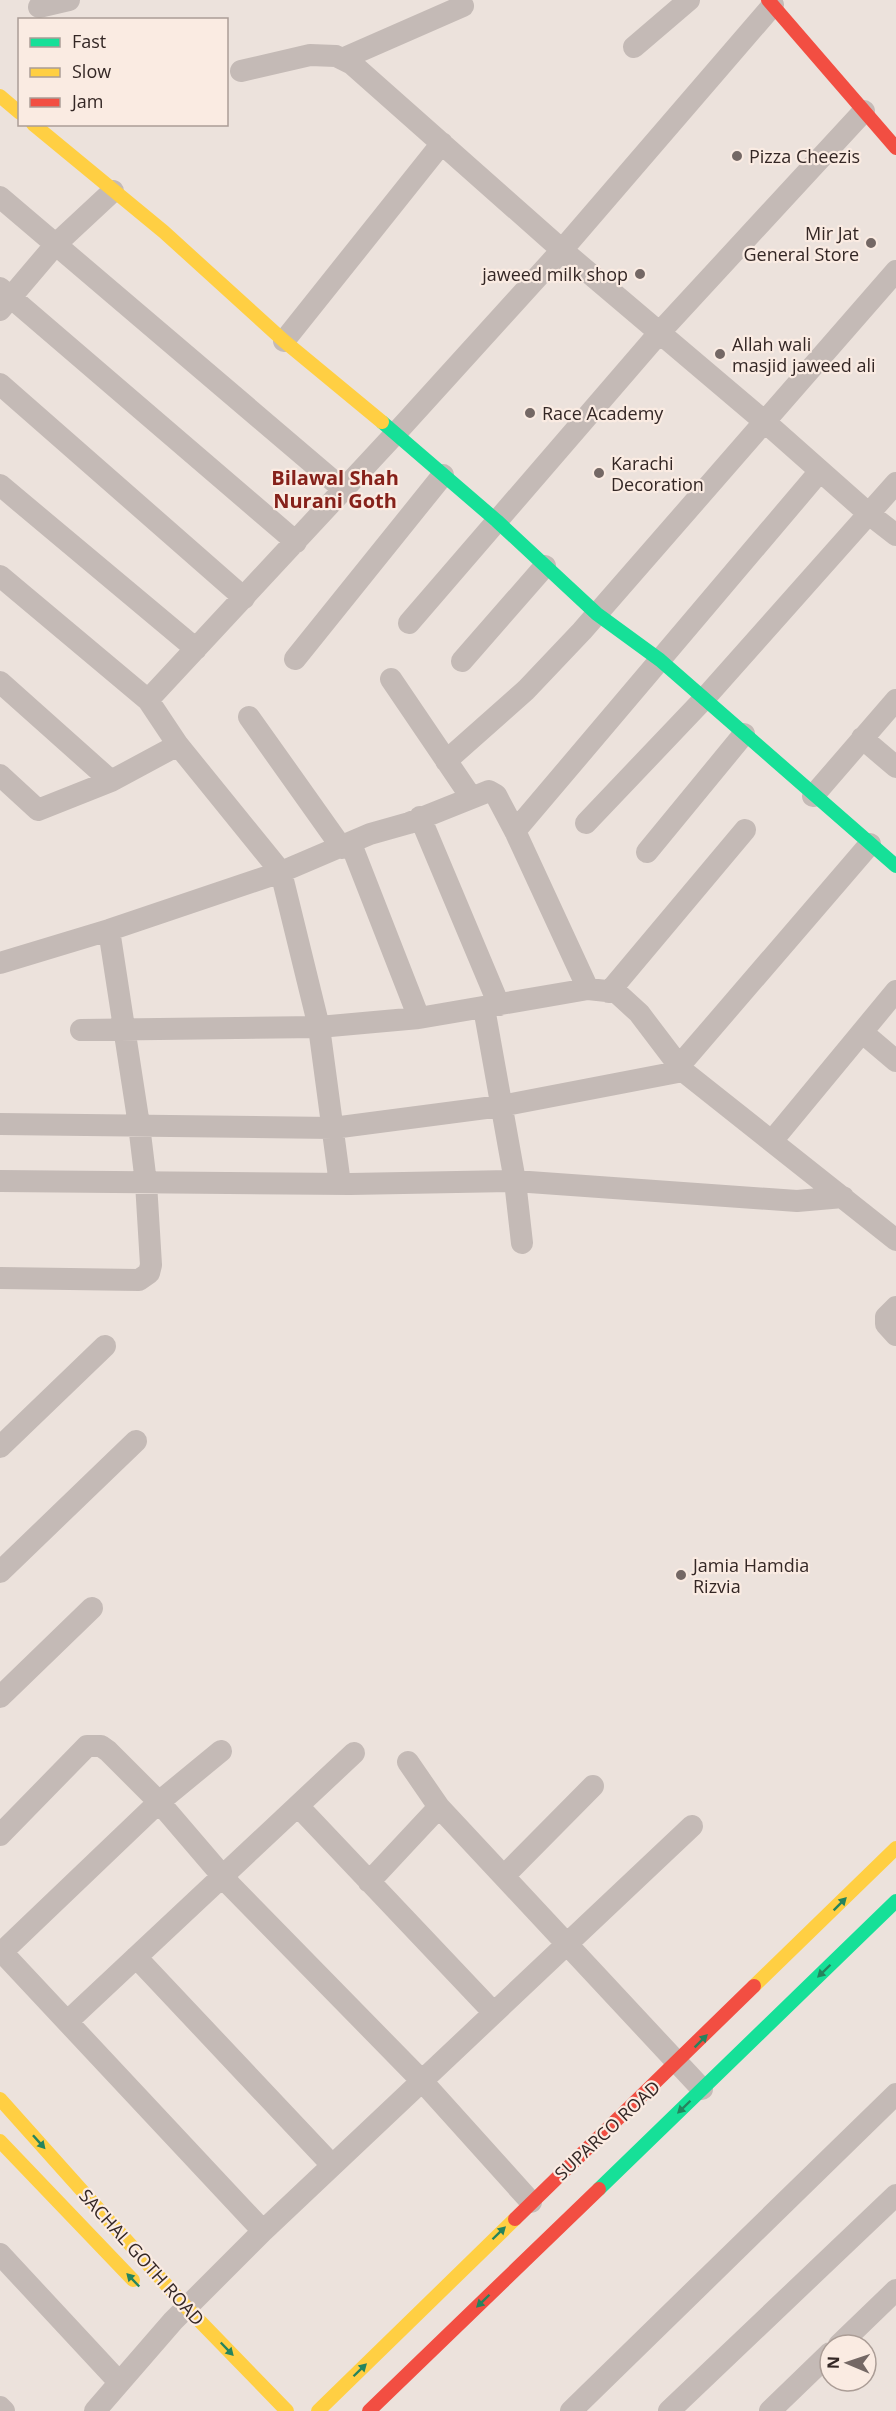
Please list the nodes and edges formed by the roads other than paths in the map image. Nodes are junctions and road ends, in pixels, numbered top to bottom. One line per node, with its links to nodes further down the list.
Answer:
1 (69, 0): 5 (street)
2 (690, 0): 6 (street)
3 (770, 3): 11 (street); 18 (street)
4 (463, 6): 7 (street)
5 (41, 9)
6 (634, 47)
7 (342, 59): 8 (street); 13 (street)
8 (241, 71)
9 (0, 96): 10 (street)
10 (18, 111)
11 (864, 111): 14 (street); 21 (street)
12 (35, 126): 15 (street)
13 (442, 143): 18 (street); 22 (street)
14 (896, 148)
15 (113, 191): 17 (street); 22 (street)
16 (0, 197): 17 (street)
17 (56, 244): 20 (street); 30 (street)
18 (562, 250): 21 (street); 25 (street)
19 (896, 271): 24 (street)
20 (4, 298): 34 (street)
21 (660, 332): 24 (street); 32 (street)
22 (284, 341): 25 (street)
23 (0, 384): 37 (street)
24 (765, 422): 26 (street); 38 (street)
25 (396, 433): 27 (street); 30 (street)
26 (820, 471): 31 (street); 42 (street)
27 (443, 475): 32 (street); 41 (street)
28 (896, 483): 31 (street)
29 (0, 485): 40 (street)
30 (344, 490): 34 (street)
31 (868, 514): 33 (street); 46 (street)
32 (497, 521): 35 (street); 39 (street)
33 (896, 536)
34 (296, 542): 37 (street)
35 (545, 566): 38 (street); 43 (street)
36 (0, 576): 48 (street)
37 (244, 598): 40 (street)
38 (597, 614): 42 (street); 53 (street)
39 (409, 623)
40 (196, 650): 48 (street)
41 (295, 659)
42 (660, 660): 46 (street); 62 (street)
43 (462, 661)
44 (391, 679): 53 (street)
45 (0, 682): 56 (street)
46 (704, 699): 50 (street); 60 (street)
47 (896, 699): 51 (street)
48 (148, 700): 52 (street)
49 (249, 717): 64 (street)
50 (744, 734): 57 (street); 65 (street)
51 (862, 738): 54 (street); 57 (street)
52 (178, 745): 56 (street); 67 (street)
53 (446, 761): 58 (street)
54 (896, 767)
55 (3, 781): 56 (street)
56 (111, 781)
57 (813, 795): 63 (street)
58 (471, 797): 59 (street); 62 (street)
59 (420, 817): 64 (street); 72 (street)
60 (586, 823)
61 (745, 830): 70 (street)
62 (515, 831): 70 (street)
63 (870, 844): 66 (street); 79 (street)
64 (346, 846): 67 (street); 73 (street)
65 (647, 852)
66 (896, 866)
67 (281, 872): 68 (street); 74 (street)
68 (109, 930): 69 (street); 76 (street)
69 (0, 963)
70 (598, 990): 72 (street); 79 (street)
71 (896, 991): 77 (street)
72 (491, 1006): 73 (street); 80 (street)
73 (419, 1018): 74 (street)
74 (319, 1027): 76 (street); 83 (street)
75 (81, 1030): 76 (street)
76 (124, 1030): 82 (street)
77 (863, 1032): 78 (street); 84 (street)
78 (896, 1061)
79 (681, 1069): 80 (street); 84 (street)
80 (501, 1106): 83 (street); 86 (street)
81 (0, 1124): 82 (street)
82 (138, 1125): 83 (street); 87 (street)
83 (333, 1128): 88 (street)
84 (772, 1141): 89 (street)
85 (0, 1181): 87 (street)
86 (514, 1181): 88 (street); 89 (street); 91 (street)
87 (146, 1183): 88 (street); 92 (street)
88 (340, 1184)
89 (843, 1197): 90 (street)
90 (896, 1240)
91 (522, 1244)
92 (0, 1278)
93 (896, 1307): 94 (street)
94 (896, 1335)
95 (105, 1346): 97 (street)
96 (136, 1441): 98 (street)
97 (0, 1447)
98 (0, 1572)
99 (92, 1608): 100 (street)
100 (0, 1697)
101 (221, 1751): 105 (street)
102 (354, 1753): 106 (street)
103 (408, 1762): 107 (street)
104 (593, 1786): 112 (street)
105 (159, 1802): 109 (street); 111 (street); 116 (street)
106 (298, 1806): 111 (street); 113 (street)
107 (439, 1807): 112 (street); 113 (street)
108 (692, 1826): 115 (street)
109 (0, 1835)
110 (896, 1848): 120 (street, SUPARCO ROAD, one-way to 110)
111 (222, 1875): 117 (street); 121 (street)
112 (504, 1876): 115 (street)
113 (369, 1882): 118 (street)
114 (896, 1901): 122 (street, SUPARCO ROAD, one-way to 122)
115 (568, 1943): 118 (street); 120 (street)
116 (1, 1951): 119 (street)
117 (136, 1957): 119 (street); 126 (street)
118 (494, 2013): 121 (street)
119 (68, 2021): 129 (street)
120 (677, 2064): 122 (street); 128 (street, SUPARCO ROAD)
121 (422, 2081): 126 (street); 128 (street)
122 (702, 2089): 142 (street, SUPARCO ROAD, one-way to 142)
123 (896, 2094): 143 (street)
124 (0, 2099): 133 (street, SACHAL GOTH ROAD, one-way to 133)
125 (0, 2142): 131 (street, SACHAL GOTH ROAD, one-way to 125)
126 (332, 2165): 129 (street)
127 (896, 2195): 144 (street)
128 (531, 2202): 141 (street, SUPARCO ROAD, one-way to 128)
129 (263, 2231): 133 (street)
130 (0, 2254): 136 (street)
131 (140, 2287)
132 (896, 2290): 134 (street)
133 (176, 2318): 136 (street); 140 (street, SACHAL GOTH ROAD, one-way to 140)
134 (851, 2333)
135 (818, 2366): 145 (street)
136 (119, 2382): 139 (street)
137 (0, 2407): 138 (street)
138 (4, 2411)
139 (94, 2411)
140 (288, 2411)
141 (318, 2411)
142 (369, 2411)
143 (572, 2411)
144 (669, 2411)
145 (771, 2411)

